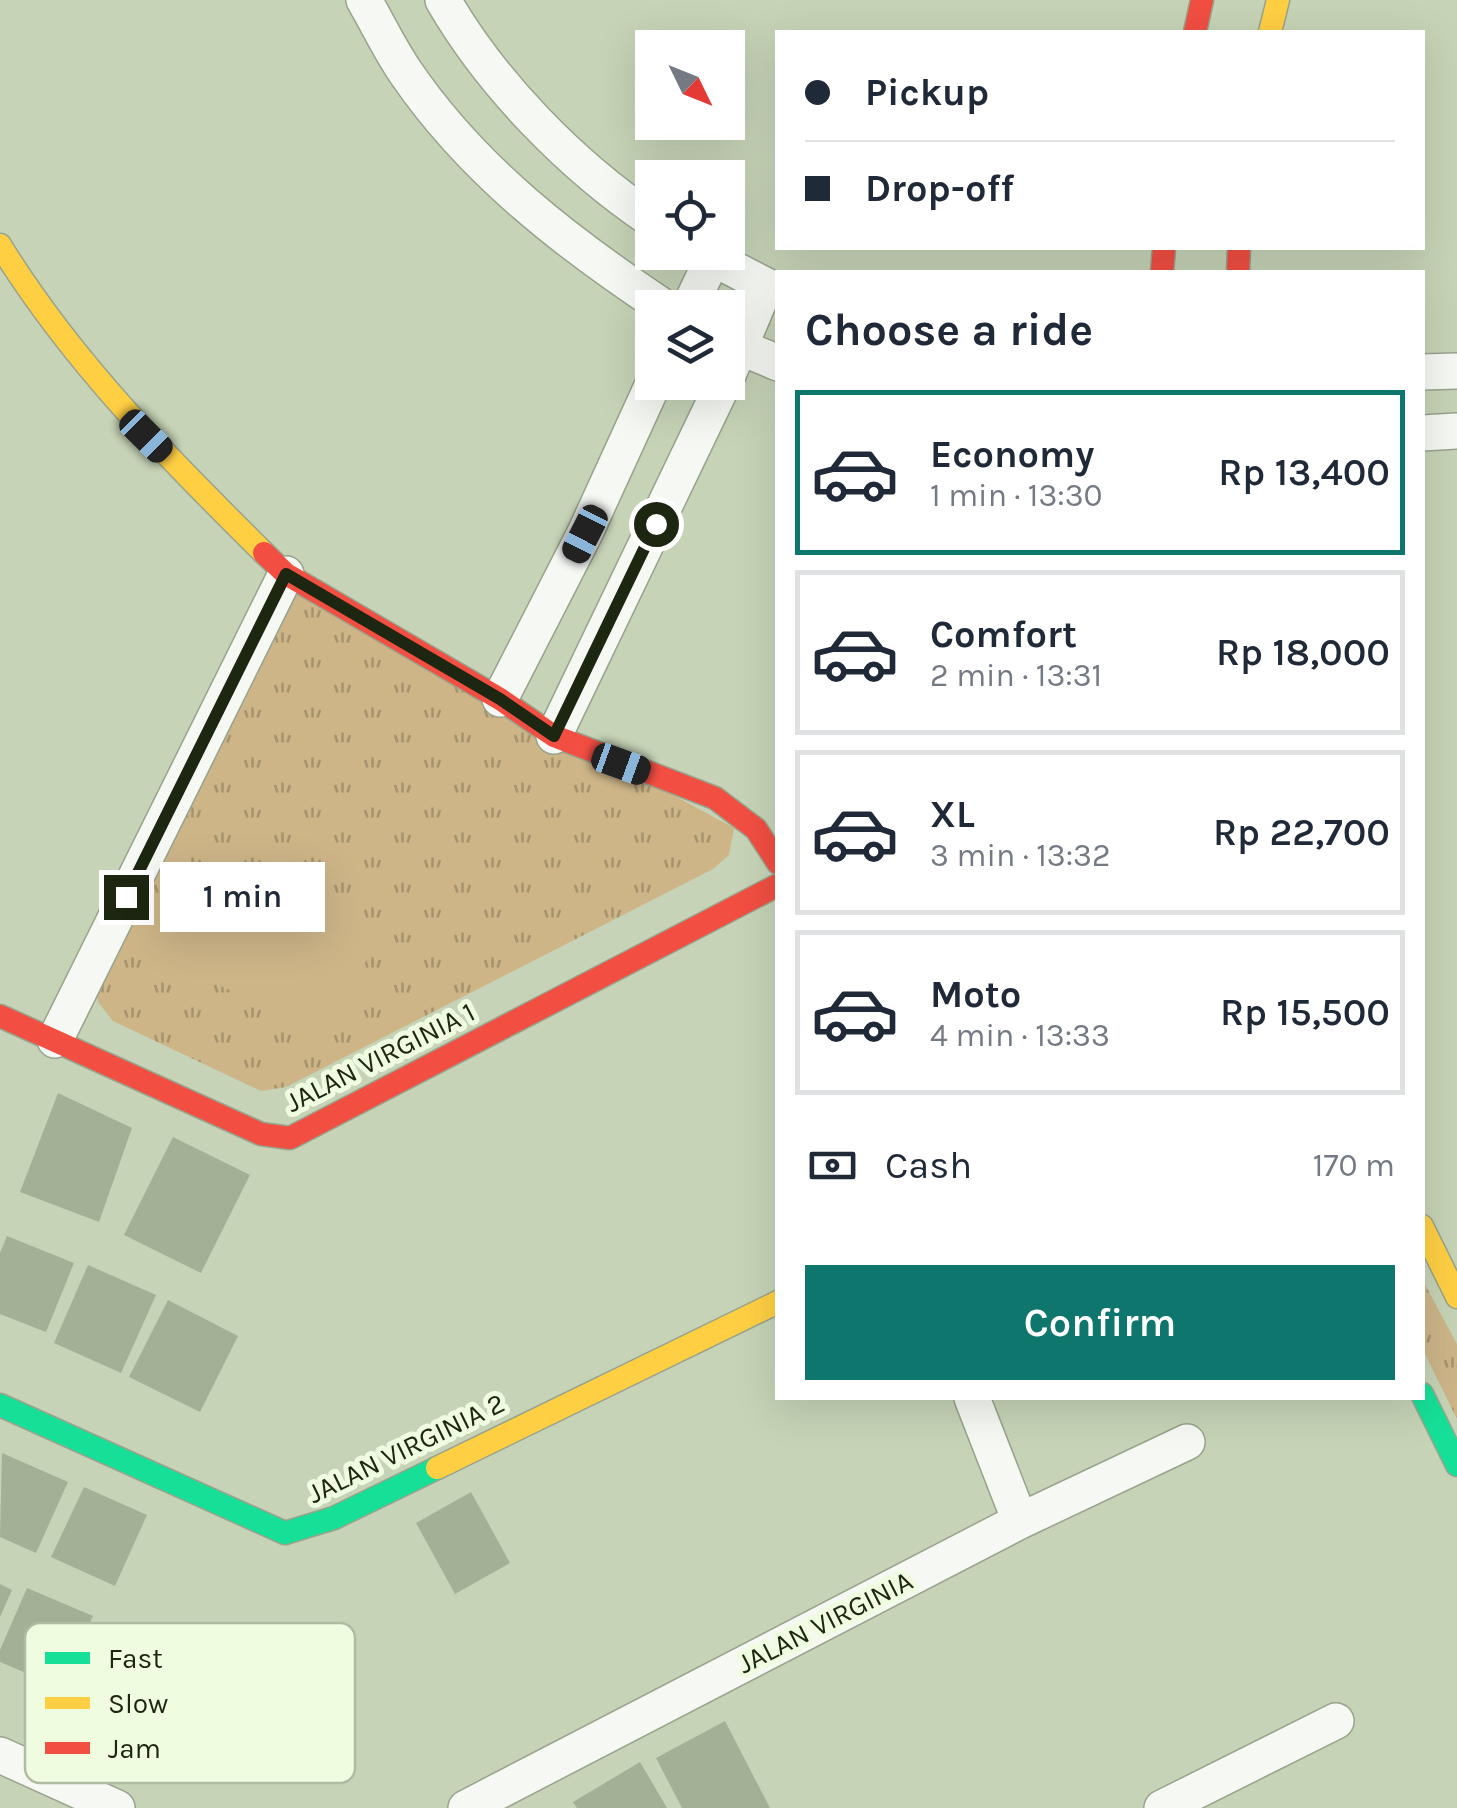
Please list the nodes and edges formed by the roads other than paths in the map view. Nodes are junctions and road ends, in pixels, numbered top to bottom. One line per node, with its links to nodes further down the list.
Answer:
1 (364, 0): 11 (street)
2 (444, 0): 7 (street)
3 (1202, 0): 5 (street)
4 (1278, 0): 6 (street)
5 (1195, 30)
6 (1270, 30)
7 (635, 208)
8 (3, 262): 21 (street)
9 (734, 270): 10 (street)
10 (771, 289): 12 (street)
11 (638, 290)
12 (745, 334)
13 (745, 358): 14 (street)
14 (775, 363)
15 (1457, 371): 16 (street)
16 (1425, 372)
17 (646, 400): 22 (street)
18 (715, 400): 23 (street)
19 (1457, 431): 20 (street)
20 (1425, 433)
21 (286, 574): 22 (street); 27 (street)
22 (500, 699): 23 (street)
23 (554, 736): 24 (street)
24 (775, 858)
25 (775, 887): 27 (street, JALAN VIRGINIA 1)
26 (0, 1016): 27 (street, JALAN VIRGINIA 1)
27 (55, 1040)
28 (1425, 1232): 29 (street)
29 (1457, 1297)
30 (775, 1303): 33 (street, JALAN VIRGINIA 2)
31 (973, 1400): 36 (street)
32 (1425, 1400): 35 (street)
33 (0, 1405)
34 (1187, 1442): 36 (street, JALAN VIRGINIA)
35 (1457, 1465)
36 (1020, 1521): 42 (street, JALAN VIRGINIA)
37 (1336, 1721): 43 (street)
38 (0, 1755): 39 (street)
39 (25, 1766)
40 (62, 1783): 41 (street)
41 (117, 1808)
42 (466, 1808)
43 (1162, 1808)

